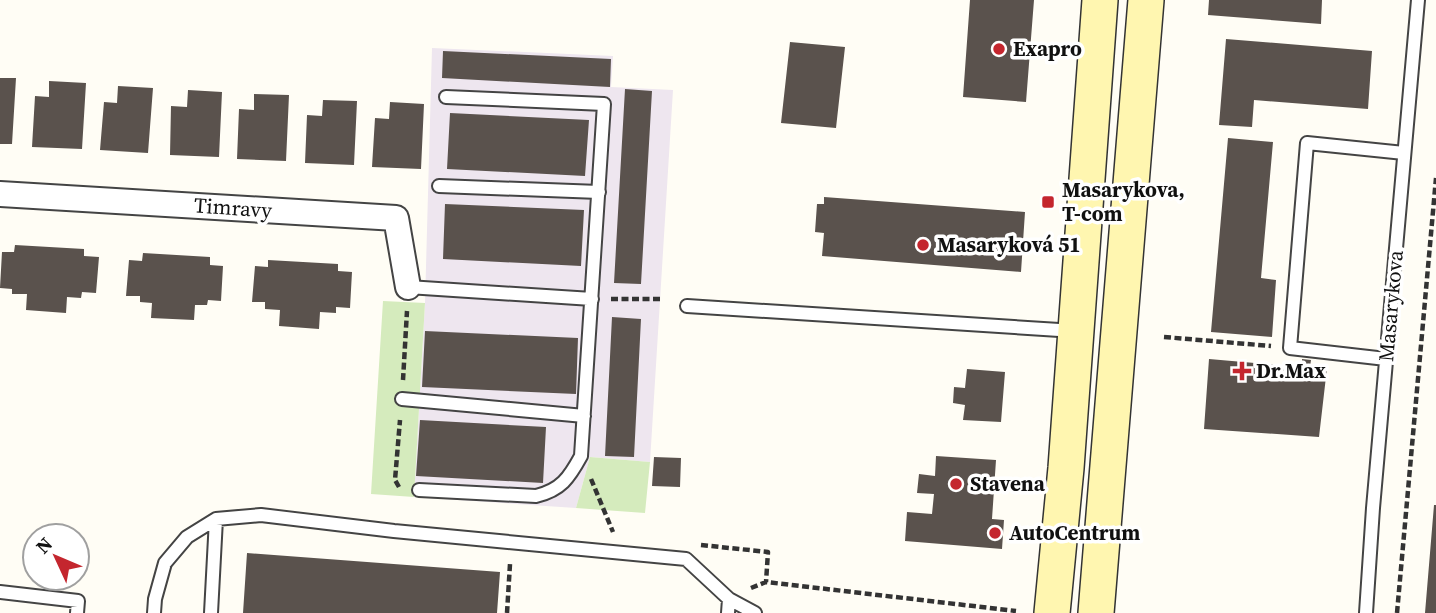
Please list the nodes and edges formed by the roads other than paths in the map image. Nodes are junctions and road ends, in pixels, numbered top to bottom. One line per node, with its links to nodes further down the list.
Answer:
1 (1100, 0): 12 (main road)
2 (1146, 0): 26 (main road)
3 (1418, 0): 5 (lane, Masarykova)
4 (446, 97): 7 (lane)
5 (1404, 153): 13 (lane, Masarykova); 13 (lane)
6 (439, 186): 7 (lane)
7 (599, 192): 10 (lane)
8 (0, 194): 9 (street, Timravy)
9 (408, 288): 10 (lane)
10 (592, 299): 15 (lane)
11 (687, 306): 12 (lane)
12 (1076, 331): 25 (main road)
13 (1386, 359): 27 (lane, Masarykova)
14 (402, 399): 15 (lane)
15 (584, 416): 16 (lane)
16 (419, 490)
17 (216, 519): 19 (lane); 21 (lane); 22 (lane)
18 (0, 592): 20 (lane)
19 (729, 599): 23 (lane); 24 (lane)
20 (77, 613)
21 (154, 613)
22 (211, 613)
23 (727, 613)
24 (755, 613)
25 (1052, 613)
26 (1096, 613)
27 (1366, 613)

